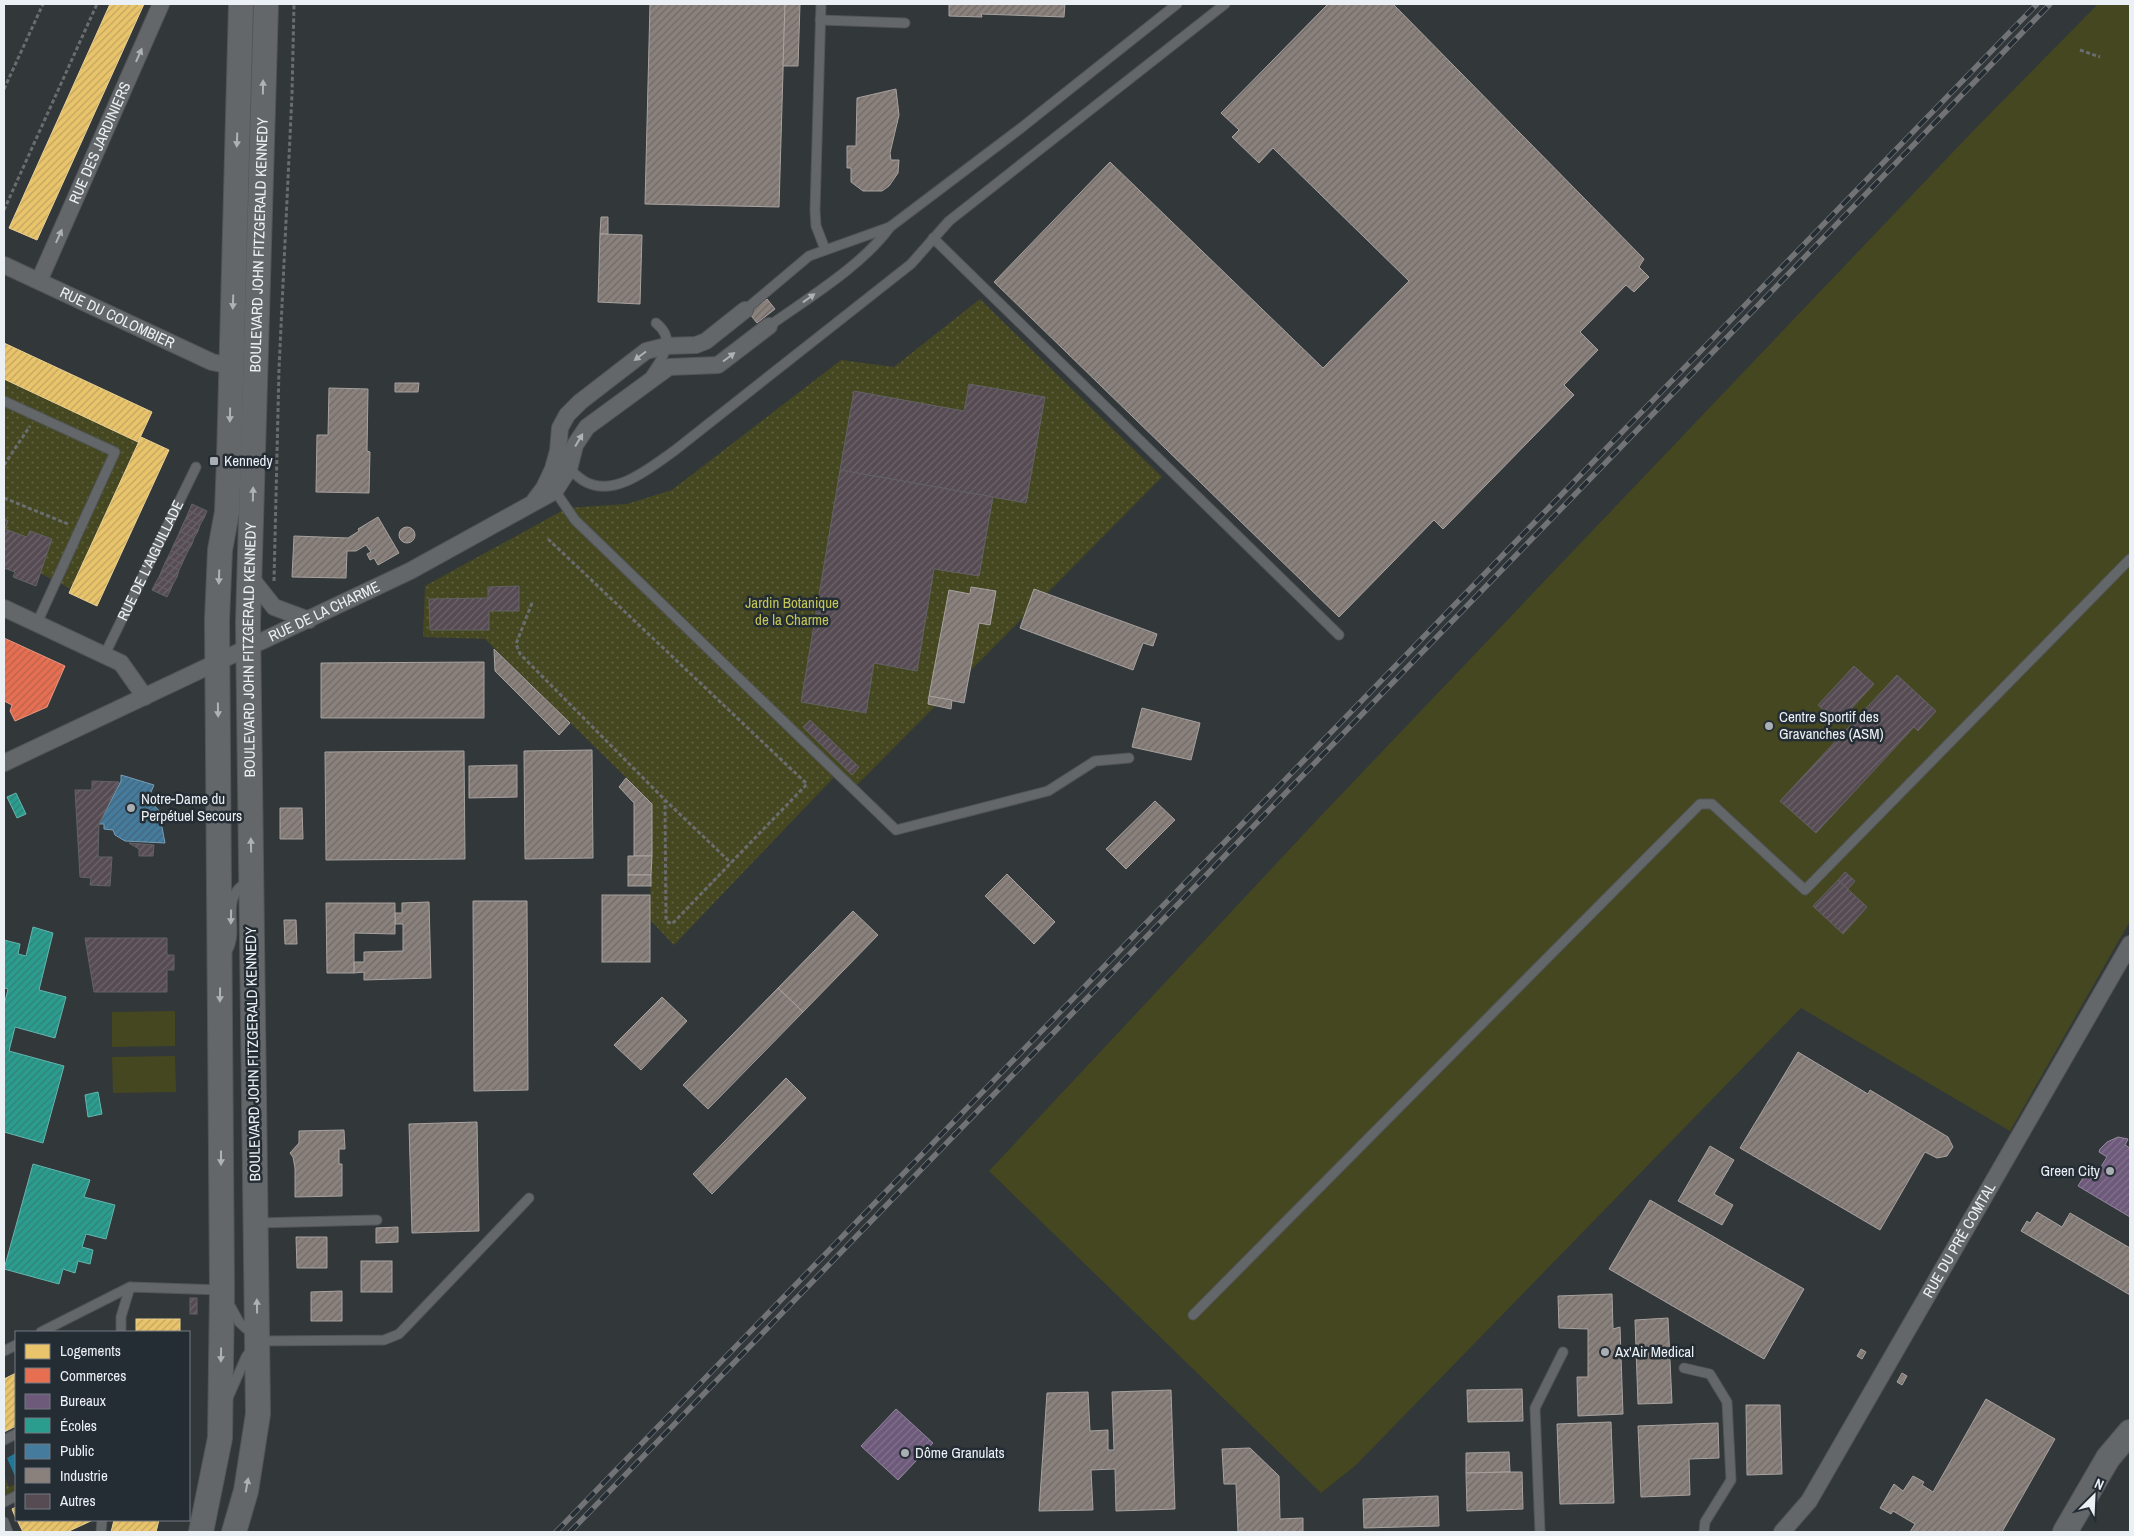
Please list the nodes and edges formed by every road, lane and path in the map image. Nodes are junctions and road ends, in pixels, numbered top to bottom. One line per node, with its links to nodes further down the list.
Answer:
1 (43, 4): 14 (path)
2 (97, 4): 15 (path)
3 (161, 4): 20 (street, RUE DES JARDINIERS, one-way to 3)
4 (241, 4): 25 (main road, BOULEVARD JOHN FITZGERALD KENNEDY, one-way to 25)
5 (266, 4): 38 (main road, BOULEVARD JOHN FITZGERALD KENNEDY, one-way to 5)
6 (294, 4): 39 (path)
7 (821, 4): 10 (lane)
8 (1177, 4): 16 (lane)
9 (1225, 4): 17 (lane)
10 (820, 20): 11 (lane); 18 (lane)
11 (905, 23)
12 (2080, 50): 13 (path)
13 (2100, 57)
14 (4, 89)
15 (4, 210)
16 (890, 227): 18 (lane); 23 (lane, one-way to 16)
17 (933, 238): 31 (lane); 44 (lane)
18 (825, 249): 21 (lane)
19 (4, 266): 20 (street, RUE DU COLOMBIER)
20 (39, 281): 25 (street, RUE DU COLOMBIER)
21 (745, 310): 24 (street, RUE DE LA CHARME)
22 (656, 323): 24 (lane)
23 (770, 326): 26 (street, one-way to 23)
24 (666, 346): 26 (lane); 34 (street, RUE DE LA CHARME, one-way to 34)
25 (231, 366): 47 (main road, BOULEVARD JOHN FITZGERALD KENNEDY, one-way to 47)
26 (644, 385): 31 (street, one-way to 26)
27 (4, 401): 28 (lane)
28 (37, 416): 29 (path); 35 (lane)
29 (4, 465)
30 (196, 467): 46 (lane, RUE DE L'AIGUILLADE)
31 (568, 469): 32 (street)
32 (555, 492): 34 (street, RUE DE LA CHARME); 49 (lane)
33 (4, 498): 35 (path)
34 (532, 505): 42 (street, RUE DE LA CHARME)
35 (80, 528): 43 (lane)
36 (548, 539): 52 (path)
37 (2130, 559): 61 (lane)
38 (250, 578): 42 (street); 45 (main road, BOULEVARD JOHN FITZGERALD KENNEDY)
39 (274, 583)
40 (532, 603): 51 (path)
41 (4, 608): 43 (street)
42 (309, 620): 45 (street, RUE DE LA CHARME)
43 (37, 623): 46 (street)
44 (1339, 635)
45 (249, 648): 47 (street, RUE DE LA CHARME); 53 (main road, BOULEVARD JOHN FITZGERALD KENNEDY, one-way to 45)
46 (105, 654): 48 (street)
47 (218, 662): 48 (street, RUE DE LA CHARME); 55 (main road, BOULEVARD JOHN FITZGERALD KENNEDY, one-way to 55)
48 (145, 697): 50 (street, RUE DE LA CHARME)
49 (1129, 758)
50 (4, 763)
51 (665, 800): 52 (path); 52 (path)
52 (732, 862)
53 (251, 880): 55 (lane, one-way to 55); 58 (main road, BOULEVARD JOHN FITZGERALD KENNEDY)
54 (2130, 944): 75 (street, RUE DU PRÉ COMTAL)
55 (220, 960): 60 (main road, BOULEVARD JOHN FITZGERALD KENNEDY, one-way to 60)
56 (529, 1198): 64 (lane)
57 (377, 1220): 58 (lane)
58 (256, 1223): 64 (main road, BOULEVARD JOHN FITZGERALD KENNEDY, one-way to 58)
59 (130, 1287): 60 (lane); 62 (lane); 63 (lane)
60 (222, 1290): 64 (lane); 67 (main road, BOULEVARD JOHN FITZGERALD KENNEDY, one-way to 67)
61 (1193, 1314)
62 (43, 1331)
63 (121, 1331)
64 (258, 1341): 67 (lane); 72 (main road, BOULEVARD JOHN FITZGERALD KENNEDY, one-way to 64)
65 (1564, 1352): 73 (lane)
66 (1684, 1368): 74 (lane)
67 (220, 1414): 71 (main road, BOULEVARD JOHN FITZGERALD KENNEDY)
68 (2130, 1432): 76 (main road)
69 (4, 1522): 70 (lane)
70 (8, 1532)
71 (201, 1532)
72 (234, 1532)
73 (1540, 1532)
74 (1704, 1532)
75 (1782, 1532)
76 (2065, 1532)

